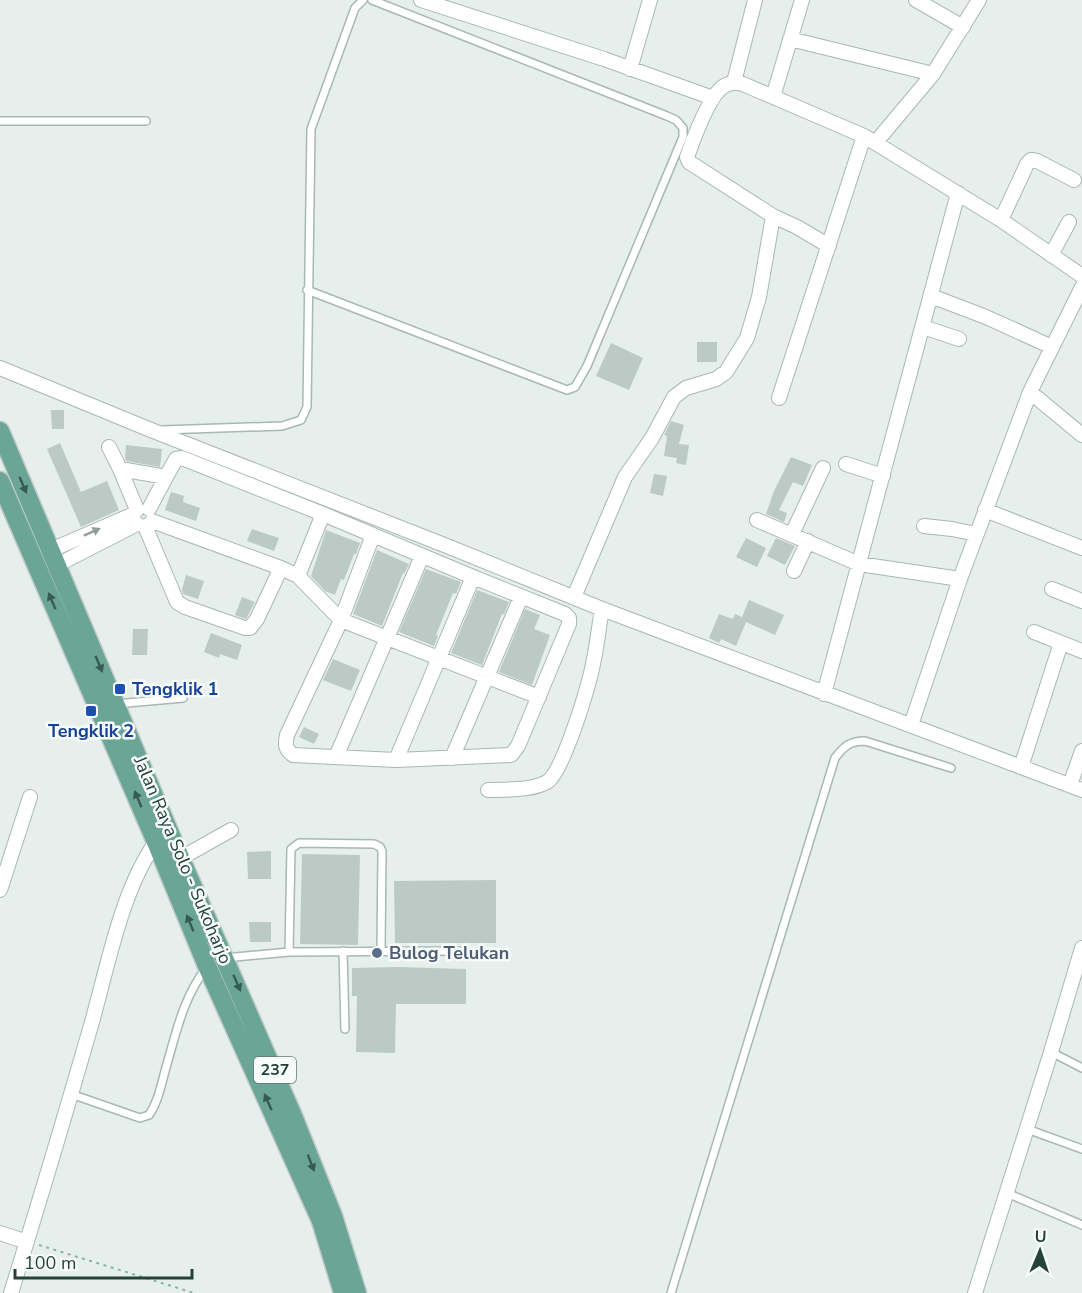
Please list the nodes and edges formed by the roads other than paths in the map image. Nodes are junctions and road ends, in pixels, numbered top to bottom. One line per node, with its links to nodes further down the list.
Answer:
1 (363, 0): 28 (lane)
2 (372, 0): 28 (lane)
3 (421, 0): 11 (street)
4 (650, 0): 11 (street)
5 (755, 0): 13 (street)
6 (802, 0): 10 (street)
7 (916, 0): 9 (street)
8 (979, 0): 9 (street)
9 (963, 27): 12 (street)
10 (790, 39): 12 (street); 14 (street)
11 (630, 69): 15 (street)
12 (933, 74): 18 (street)
13 (734, 82): 14 (street); 15 (street)
14 (773, 97): 18 (street)
15 (713, 98): 21 (street)
16 (0, 121): 17 (lane)
17 (146, 122)
18 (870, 139): 20 (street); 24 (street)
19 (1074, 180): 22 (street)
20 (958, 193): 22 (street); 29 (street)
21 (772, 216): 24 (street); 66 (street)
22 (1001, 220): 25 (street)
23 (1069, 222): 25 (street)
24 (829, 246): 35 (street)
25 (1051, 255): 26 (street)
26 (1082, 276)
27 (1082, 287): 32 (street)
28 (307, 290): 36 (lane)
29 (931, 296): 30 (street); 32 (street)
30 (923, 327): 31 (street); 43 (street)
31 (959, 339)
32 (1052, 347): 34 (street)
33 (0, 368): 36 (street)
34 (1030, 392): 37 (street); 46 (street)
35 (779, 398)
36 (151, 430): 66 (street)
37 (1082, 435)
38 (2, 440): 57 (main road, Jalan Raya Solo - Sukoharjo / 237, one-way to 57)
39 (109, 447): 42 (street)
40 (846, 464): 43 (street)
41 (823, 468): 51 (street)
42 (120, 469): 44 (street); 48 (street)
43 (883, 476): 58 (street)
44 (166, 477): 47 (street); 48 (street)
45 (0, 481): 91 (main road, Jalan Raya Solo - Sukoharjo / 237, one-way to 45)
46 (988, 512): 52 (street); 55 (street)
47 (323, 514): 53 (street); 61 (street)
48 (142, 517): 57 (street); 59 (street); 59 (street)
49 (757, 520): 51 (street)
50 (924, 526): 52 (street)
51 (792, 534): 54 (street)
52 (976, 534): 63 (street)
53 (373, 535): 56 (street); 69 (street)
54 (808, 541): 58 (street); 60 (street)
55 (1082, 548)
56 (422, 556): 62 (street); 71 (street)
57 (54, 558): 79 (main road, Jalan Raya Solo - Sukoharjo / 237, one-way to 79)
58 (859, 564): 63 (street); 76 (street)
59 (281, 568): 61 (street)
60 (794, 571)
61 (298, 576): 69 (street)
62 (473, 577): 65 (street); 74 (street)
63 (960, 579): 80 (street)
64 (1052, 589): 67 (street)
65 (521, 597): 75 (street); 77 (street)
66 (574, 597): 68 (street)
67 (1082, 601)
68 (602, 609): 76 (street); 88 (street)
69 (341, 620): 71 (street); 82 (street)
70 (1034, 632): 72 (street)
71 (388, 638): 74 (street); 82 (street)
72 (1061, 643): 73 (street); 85 (street)
73 (1082, 651)
74 (438, 657): 75 (street); 84 (street)
75 (488, 676): 77 (street); 83 (street)
76 (824, 694): 80 (street)
77 (539, 697): 83 (street)
78 (183, 698): 79 (lane)
79 (116, 704): 91 (main road, Jalan Raya Solo - Sukoharjo / 237)
80 (911, 725): 85 (street)
81 (1082, 751): 87 (street)
82 (336, 757): 84 (street)
83 (452, 758): 84 (street)
84 (396, 760)
85 (1021, 767): 87 (street)
86 (951, 768): 113 (lane)
87 (1076, 787)
88 (488, 790)
89 (30, 797): 92 (street)
90 (231, 830): 91 (street)
91 (169, 852): 98 (main road, Jalan Raya Solo - Sukoharjo / 237); 99 (main road, Jalan Raya Solo - Sukoharjo / 237, one-way to 91); 103 (street)
92 (0, 890)
93 (343, 951): 94 (lane); 96 (lane); 100 (lane)
94 (381, 951): 95 (lane); 96 (lane)
95 (459, 951)
96 (289, 952): 98 (lane)
97 (1081, 954): 101 (street)
98 (225, 958): 99 (main road); 112 (main road, Jalan Raya Solo - Sukoharjo / 237, one-way to 112)
99 (207, 966): 103 (lane); 111 (main road, Jalan Raya Solo - Sukoharjo / 237, one-way to 99)
100 (345, 1029)
101 (1051, 1052): 102 (lane); 104 (street)
102 (1082, 1068)
103 (72, 1094): 109 (street)
104 (1027, 1129): 105 (lane); 106 (street)
105 (1082, 1149)
106 (1007, 1193): 107 (lane); 114 (street)
107 (1082, 1225)
108 (0, 1233): 109 (street)
109 (27, 1242): 110 (street)
110 (11, 1293)
111 (343, 1293)
112 (357, 1293)
113 (671, 1293)
114 (975, 1293)

